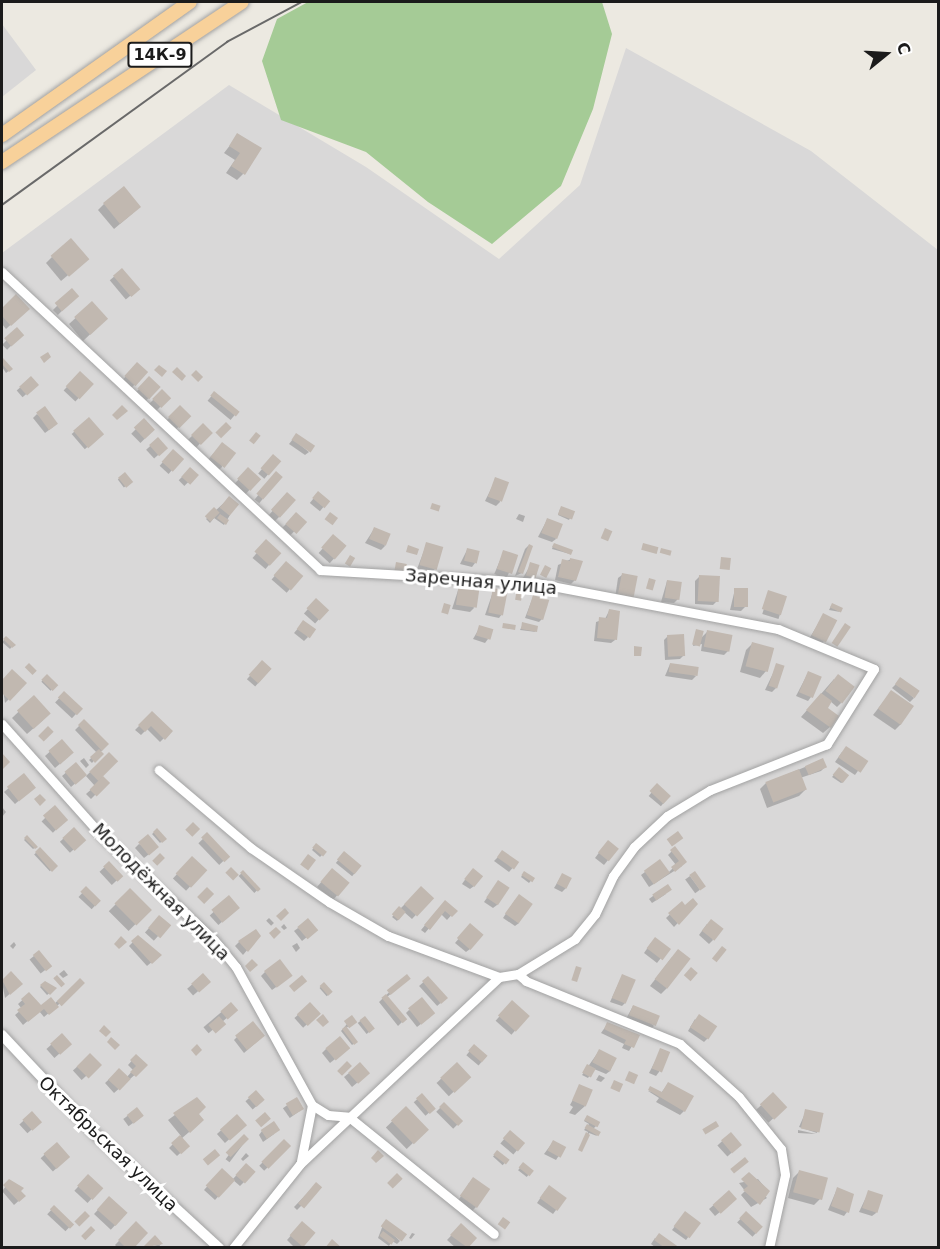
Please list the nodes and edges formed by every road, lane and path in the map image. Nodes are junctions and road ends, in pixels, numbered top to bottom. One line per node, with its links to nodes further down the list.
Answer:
1 (190, 2): 3 (main road, 14К-9)
2 (242, 2): 4 (main road, 14К-9)
3 (2, 135)
4 (2, 162)
5 (2, 272): 8 (street, Заречная улица)
6 (2, 724): 11 (street, Молодёжная улица)
7 (159, 770): 9 (street)
8 (518, 974): 9 (street); 17 (street)
9 (499, 977): 12 (street)
10 (2, 1035): 15 (street, Октябрьская улица)
11 (312, 1105): 12 (street); 13 (street)
12 (349, 1117): 13 (street); 14 (street)
13 (300, 1164): 16 (street)
14 (494, 1234)
15 (219, 1248)
16 (233, 1248)
17 (769, 1248)

